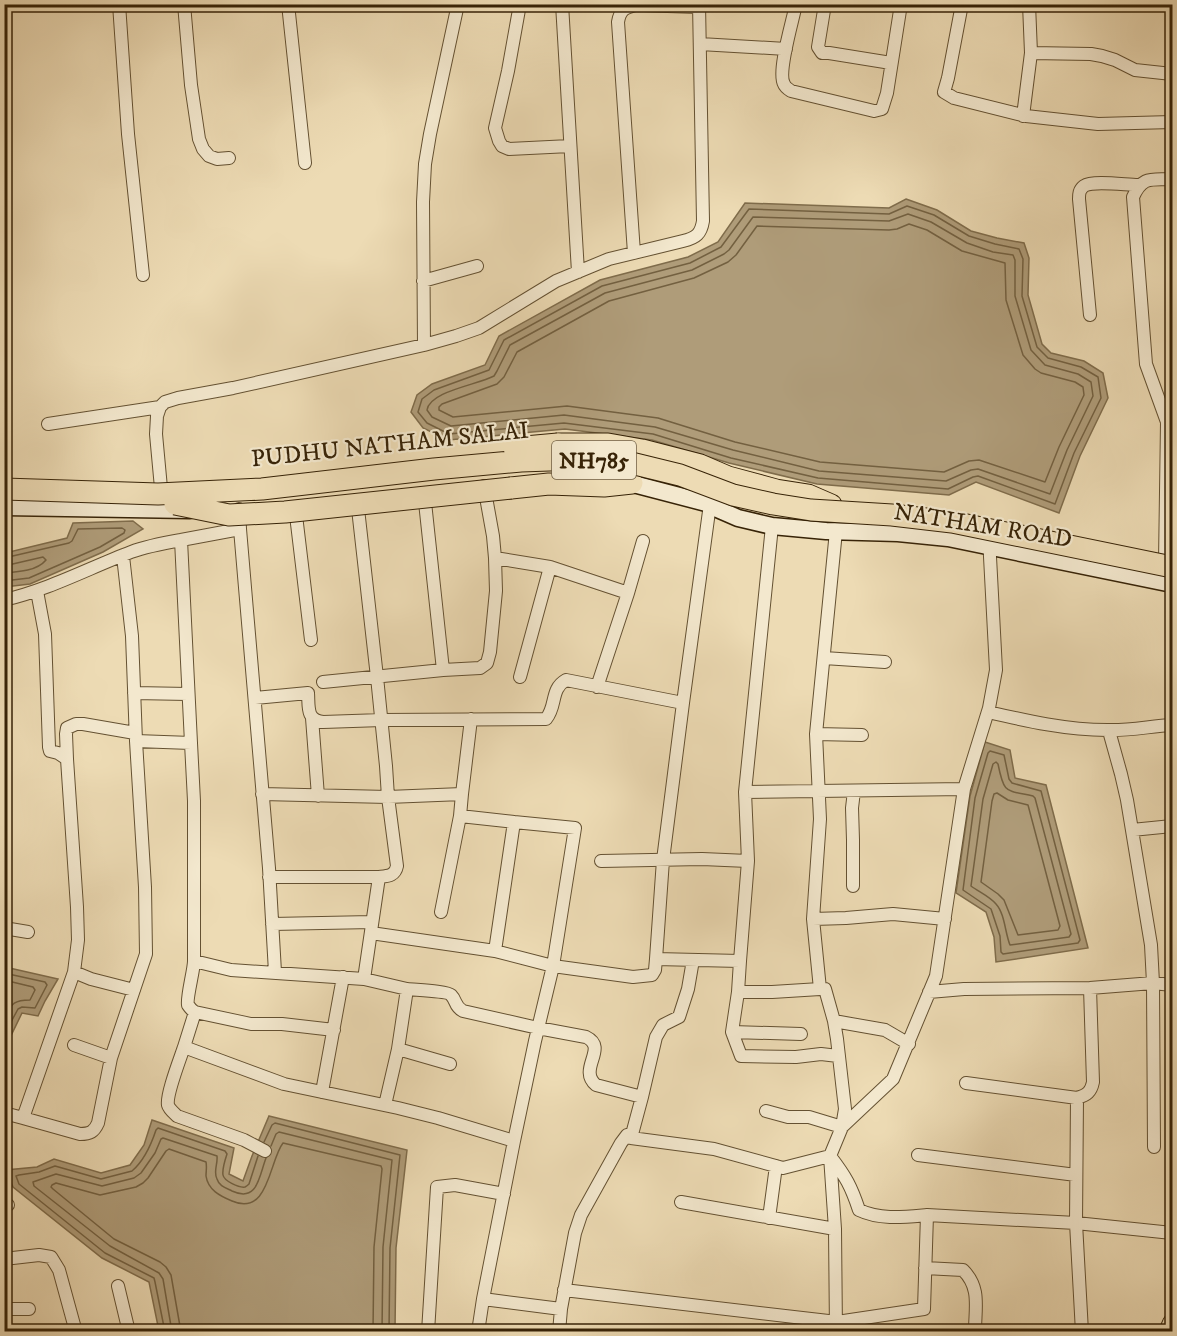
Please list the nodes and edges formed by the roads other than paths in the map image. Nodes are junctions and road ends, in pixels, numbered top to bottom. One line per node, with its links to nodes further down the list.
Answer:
1 (119, 4): 30 (street)
2 (184, 4): 23 (street)
3 (288, 4): 24 (street)
4 (458, 4): 31 (street)
5 (520, 4): 21 (street)
6 (562, 4): 21 (street)
7 (796, 4): 14 (street)
8 (825, 4): 16 (street)
9 (901, 4): 16 (street)
10 (962, 4): 18 (street)
11 (1029, 4): 15 (street)
12 (699, 6): 13 (street); 27 (street)
13 (700, 44): 14 (street); 27 (street)
14 (786, 49): 16 (street)
15 (1031, 53): 17 (street); 18 (street)
16 (891, 63)
17 (1173, 74)
18 (1023, 116): 19 (street)
19 (1173, 122)
20 (4, 137): 22 (street)
21 (570, 146): 29 (street)
22 (4, 153)
23 (229, 158)
24 (305, 163)
25 (1173, 179): 26 (street)
26 (1138, 185): 32 (street); 35 (street)
27 (633, 253): 29 (street)
28 (477, 266): 31 (street)
29 (578, 272): 33 (street)
30 (143, 275)
31 (423, 281): 33 (street)
32 (1090, 315)
33 (424, 345): 34 (street)
34 (160, 407): 36 (street); 41 (street)
35 (1170, 422): 63 (street)
36 (48, 424)
37 (386, 475): 42 (highway, NH785, bridge); 47 (highway, bridge); 63 (highway, NH785, bridge)
38 (632, 483): 40 (main road, PUDHU NATHAM SALAI); 46 (highway, bridge); 48 (main road, PUDHU NATHAM SALAI)
39 (4, 484): 41 (main road, PUDHU NATHAM SALAI)
40 (484, 486): 43 (main road, PUDHU NATHAM SALAI); 61 (street)
41 (161, 488): 47 (main road, PUDHU NATHAM SALAI)
42 (4, 489)
43 (424, 493): 45 (main road, PUDHU NATHAM SALAI); 70 (street)
44 (4, 500): 46 (highway, NH785)
45 (357, 500): 50 (main road, PUDHU NATHAM SALAI); 72 (street)
46 (176, 504): 63 (highway, NH785, bridge)
47 (831, 505): 52 (main road, PUDHU NATHAM SALAI)
48 (713, 506): 53 (main road, NATHAM ROAD); 78 (street)
49 (4, 507): 51 (main road, PUDHU NATHAM SALAI)
50 (295, 507): 51 (main road, PUDHU NATHAM SALAI); 67 (street)
51 (239, 509): 55 (street)
52 (952, 519): 54 (main road, NATHAM ROAD)
53 (772, 526): 56 (main road, NATHAM ROAD); 94 (street)
54 (989, 526): 59 (street); 63 (main road, NATHAM ROAD)
55 (240, 530): 57 (street); 77 (street)
56 (836, 531): 59 (main road, NATHAM ROAD); 68 (street)
57 (181, 540): 60 (street); 76 (street)
58 (643, 541): 65 (street)
59 (990, 547): 63 (main road, NATHAM ROAD); 79 (street)
60 (123, 556): 64 (street); 75 (street)
61 (495, 558): 62 (street); 70 (street)
62 (550, 567): 65 (street); 71 (street)
63 (1171, 572)
64 (37, 591): 66 (street); 89 (street)
65 (628, 593): 74 (street)
66 (5, 600): 90 (street)
67 (311, 640)
68 (824, 658): 69 (street); 85 (street)
69 (885, 662)
70 (443, 670): 72 (street)
71 (520, 676)
72 (377, 677): 73 (street); 82 (street)
73 (323, 682)
74 (597, 687): 78 (street); 81 (street)
75 (134, 693): 76 (street); 87 (street)
76 (188, 694): 88 (street)
77 (255, 698): 80 (street); 95 (street)
78 (683, 704): 103 (street)
79 (988, 712): 84 (street); 91 (street)
80 (312, 718): 82 (street); 97 (street)
81 (471, 719): 82 (street); 96 (street)
82 (382, 720): 98 (street)
83 (1173, 725): 84 (street)
84 (1110, 730): 102 (street)
85 (816, 734): 86 (street); 92 (street)
86 (862, 735)
87 (135, 737): 88 (street); 89 (street); 130 (street)
88 (191, 743): 119 (street)
89 (67, 759): 122 (street)
90 (4, 773)
91 (964, 789): 93 (street); 111 (street)
92 (818, 791): 93 (street); 94 (street); 110 (street)
93 (854, 791): 108 (street)
94 (745, 792): 105 (street)
95 (262, 794): 97 (street); 106 (street)
96 (462, 794): 98 (street); 99 (street)
97 (318, 796): 98 (street)
98 (388, 797): 107 (street)
99 (460, 816): 100 (street); 109 (street)
100 (514, 822): 116 (street); 121 (street)
101 (1173, 826): 102 (street)
102 (1132, 830): 126 (street)
103 (663, 860): 104 (street); 105 (street); 117 (street)
104 (601, 861)
105 (748, 861): 120 (street)
106 (269, 877): 107 (street); 112 (street)
107 (379, 877): 114 (street)
108 (853, 886)
109 (441, 912)
110 (813, 919): 111 (street); 131 (street)
111 (945, 919): 133 (street)
112 (272, 924): 114 (street); 123 (street)
113 (4, 928): 115 (street)
114 (372, 928): 116 (street); 125 (street)
115 (28, 932)
116 (495, 951): 121 (street)
117 (656, 958): 118 (street); 121 (street)
118 (693, 960): 120 (street); 149 (street)
119 (194, 961): 123 (street); 134 (street)
120 (740, 962): 132 (street)
121 (553, 966): 136 (street)
122 (74, 972): 130 (street); 154 (street)
123 (275, 972): 124 (street)
124 (343, 977): 125 (street); 137 (street)
125 (364, 979): 129 (street)
126 (1153, 983): 127 (street); 128 (street); 158 (street)
127 (1173, 985)
128 (1090, 988): 133 (street); 150 (street)
129 (407, 989): 136 (street); 143 (street)
130 (134, 990): 145 (street)
131 (820, 990): 132 (street); 135 (street)
132 (738, 992): 138 (street)
133 (929, 992): 140 (street)
134 (195, 1012): 137 (street); 142 (street)
135 (834, 1021): 140 (street); 144 (street)
136 (538, 1028): 149 (street); 157 (street)
137 (334, 1030): 148 (street)
138 (732, 1032): 139 (street); 144 (street)
139 (801, 1034)
140 (909, 1044): 155 (street)
141 (74, 1045): 145 (street)
142 (183, 1047): 148 (street); 159 (street)
143 (398, 1048): 146 (street); 151 (street)
144 (838, 1056): 155 (street)
145 (111, 1058): 154 (street)
146 (450, 1064)
147 (966, 1083): 150 (street)
148 (322, 1092): 151 (street)
149 (642, 1097): 156 (street)
150 (1077, 1098): 163 (street)
151 (385, 1105): 157 (street)
152 (766, 1111): 155 (street)
153 (4, 1113): 154 (street)
154 (23, 1118)
155 (842, 1127): 161 (street)
156 (631, 1138): 162 (street); 174 (street)
157 (514, 1140): 164 (street)
158 (1154, 1147)
159 (265, 1151)
160 (918, 1155): 163 (street)
161 (830, 1156): 162 (street); 166 (street); 169 (street)
162 (776, 1166): 167 (street)
163 (1076, 1175): 168 (street)
164 (504, 1194): 175 (street); 183 (street)
165 (681, 1202): 167 (street)
166 (927, 1215): 168 (street); 172 (street)
167 (769, 1218): 169 (street)
168 (1076, 1223): 170 (street); 187 (street)
169 (836, 1230): 180 (street)
170 (1173, 1233)
171 (4, 1259): 181 (street)
172 (925, 1268): 180 (street); 186 (street)
173 (118, 1286): 182 (street)
174 (564, 1290): 178 (street); 180 (street)
175 (483, 1299): 178 (street); 184 (street)
176 (4, 1309): 177 (street)
177 (29, 1309)
178 (561, 1309): 185 (street)
179 (1173, 1323): 188 (main road)
180 (836, 1327)
181 (76, 1332)
182 (129, 1332)
183 (428, 1332)
184 (478, 1332)
185 (559, 1332)
186 (975, 1332)
187 (1082, 1332)
188 (1168, 1332)

